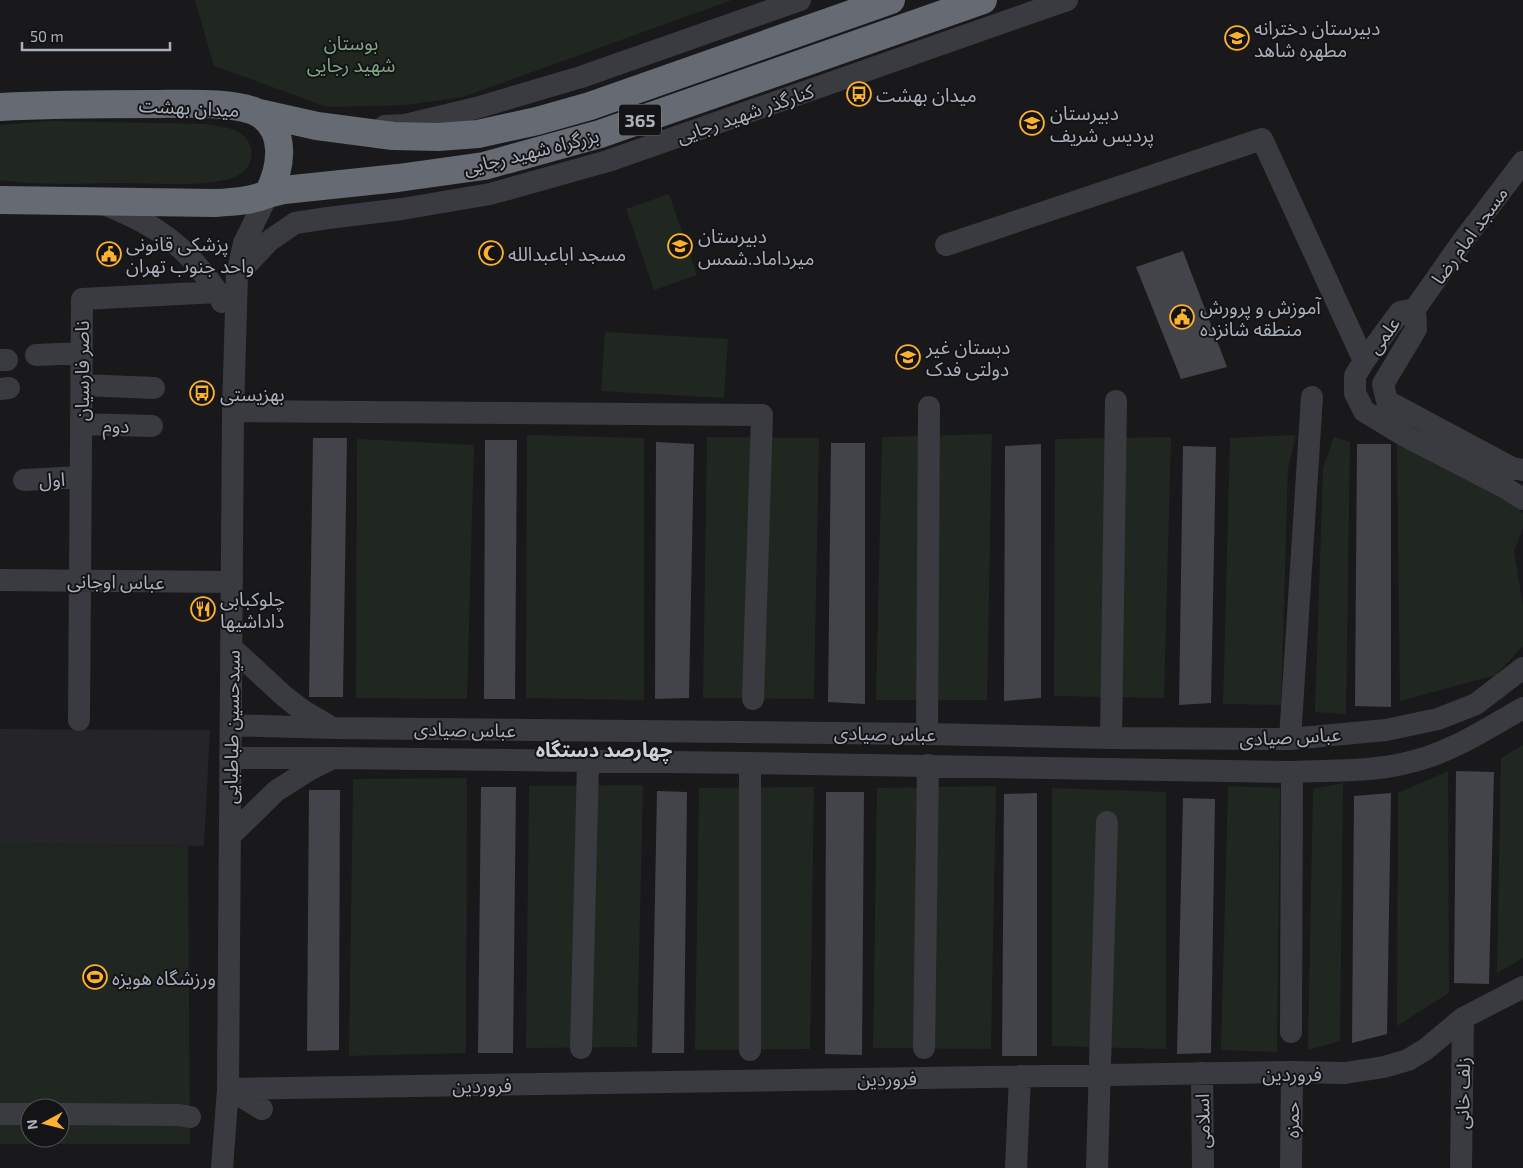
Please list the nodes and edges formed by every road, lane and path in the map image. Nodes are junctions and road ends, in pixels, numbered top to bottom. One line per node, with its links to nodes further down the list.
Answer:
1 (800, 0): 8 (street)
2 (891, 0): 8 (highway, بزرگراه شهید رجایی / 365)
3 (983, 0): 10 (highway, بزرگراه شهید رجایی / 365)
4 (1067, 0): 15 (street, کنارگذر شهید رجایی)
5 (0, 107): 6 (highway, میدان بهشت / 365)
6 (259, 113): 7 (highway, بزرگراه شهید رجایی / 365); 11 (highway, میدان بهشت)
7 (317, 126): 8 (highway, بزرگراه شهید رجایی / 365); 10 (highway)
8 (349, 129)
9 (1523, 162): 17 (street, مسجد امام رضا)
10 (332, 185): 11 (highway, بزرگراه شهید رجایی / 365)
11 (268, 194): 13 (highway, 365); 15 (street, سیدحسین طباطبایی)
12 (0, 200): 13 (highway, 365)
13 (98, 202): 16 (street)
14 (946, 245): 21 (street)
15 (237, 275): 18 (street, سیدحسین طباطبایی)
16 (218, 292): 18 (street); 19 (street, ناصر فارسیان)
17 (1415, 309): 21 (street, علمی); 22 (street, علمی)
18 (236, 335): 28 (street, سیدحسین طباطبایی)
19 (82, 353): 20 (street); 23 (street, ناصر فارسیان)
20 (36, 355)
21 (1360, 368): 22 (street); 34 (street)
22 (1383, 384): 31 (street, علمی)
23 (82, 385): 24 (street); 29 (street, ناصر فارسیان)
24 (154, 388)
25 (1312, 396): 47 (street)
26 (1116, 402): 46 (street)
27 (928, 407): 45 (street)
28 (233, 411): 37 (street, سیدحسین طباطبایی); 40 (street)
29 (81, 424): 30 (street, دوم); 32 (street, ناصر فارسیان)
30 (152, 426)
31 (1523, 470)
32 (81, 477): 33 (street, اول); 36 (street, ناصر فارسیان)
33 (24, 480)
34 (1523, 499)
35 (0, 580): 36 (street, عباس اوجانی)
36 (80, 580): 37 (street, عباس اوجانی); 42 (street, ناصر فارسیان)
37 (232, 582): 38 (street, سیدحسین طباطبایی)
38 (231, 647): 43 (street, سیدحسین طباطبایی); 44 (street)
39 (1523, 668): 47 (street, عباس صیادی)
40 (752, 699)
41 (1523, 708): 53 (street, عباس صیادی)
42 (79, 720)
43 (231, 725): 44 (street, عباس صیادی); 48 (street, سیدحسین طباطبایی)
44 (332, 728): 45 (street, عباس صیادی)
45 (928, 734): 46 (street, عباس صیادی)
46 (1111, 738): 47 (street, عباس صیادی)
47 (1290, 739)
48 (230, 758): 49 (street, عباس صیادی); 55 (street, سیدحسین طباطبایی)
49 (333, 758): 50 (street, عباس صیادی); 55 (street)
50 (588, 762): 51 (street, عباس صیادی); 59 (street)
51 (750, 763): 52 (street, عباس صیادی); 61 (street)
52 (928, 766): 53 (street, عباس صیادی); 60 (street)
53 (1292, 772): 58 (street)
54 (1107, 822): 64 (street)
55 (230, 836): 66 (street, سیدحسین طباطبایی)
56 (1523, 987): 57 (street, فروردین)
57 (1463, 1018): 62 (street, فروردین); 78 (street, زلف خانی)
58 (1291, 1032)
59 (581, 1048)
60 (924, 1048)
61 (750, 1050)
62 (1292, 1072): 63 (street, فروردین); 77 (street, حمزه)
63 (1202, 1073): 64 (street, فروردین); 76 (street, اسلامی)
64 (1099, 1075): 65 (street, فروردین); 75 (street)
65 (1020, 1076): 66 (street, فروردین); 74 (street)
66 (228, 1089): 67 (street); 72 (street, سیدحسین طباطبایی); 73 (street, سیدحسین طباطبایی)
67 (262, 1109)
68 (0, 1114): 69 (street)
69 (20, 1114)
70 (70, 1114): 71 (street)
71 (190, 1117)
72 (222, 1168)
73 (236, 1168)
74 (1016, 1168)
75 (1097, 1168)
76 (1203, 1168)
77 (1291, 1168)
78 (1461, 1168)

